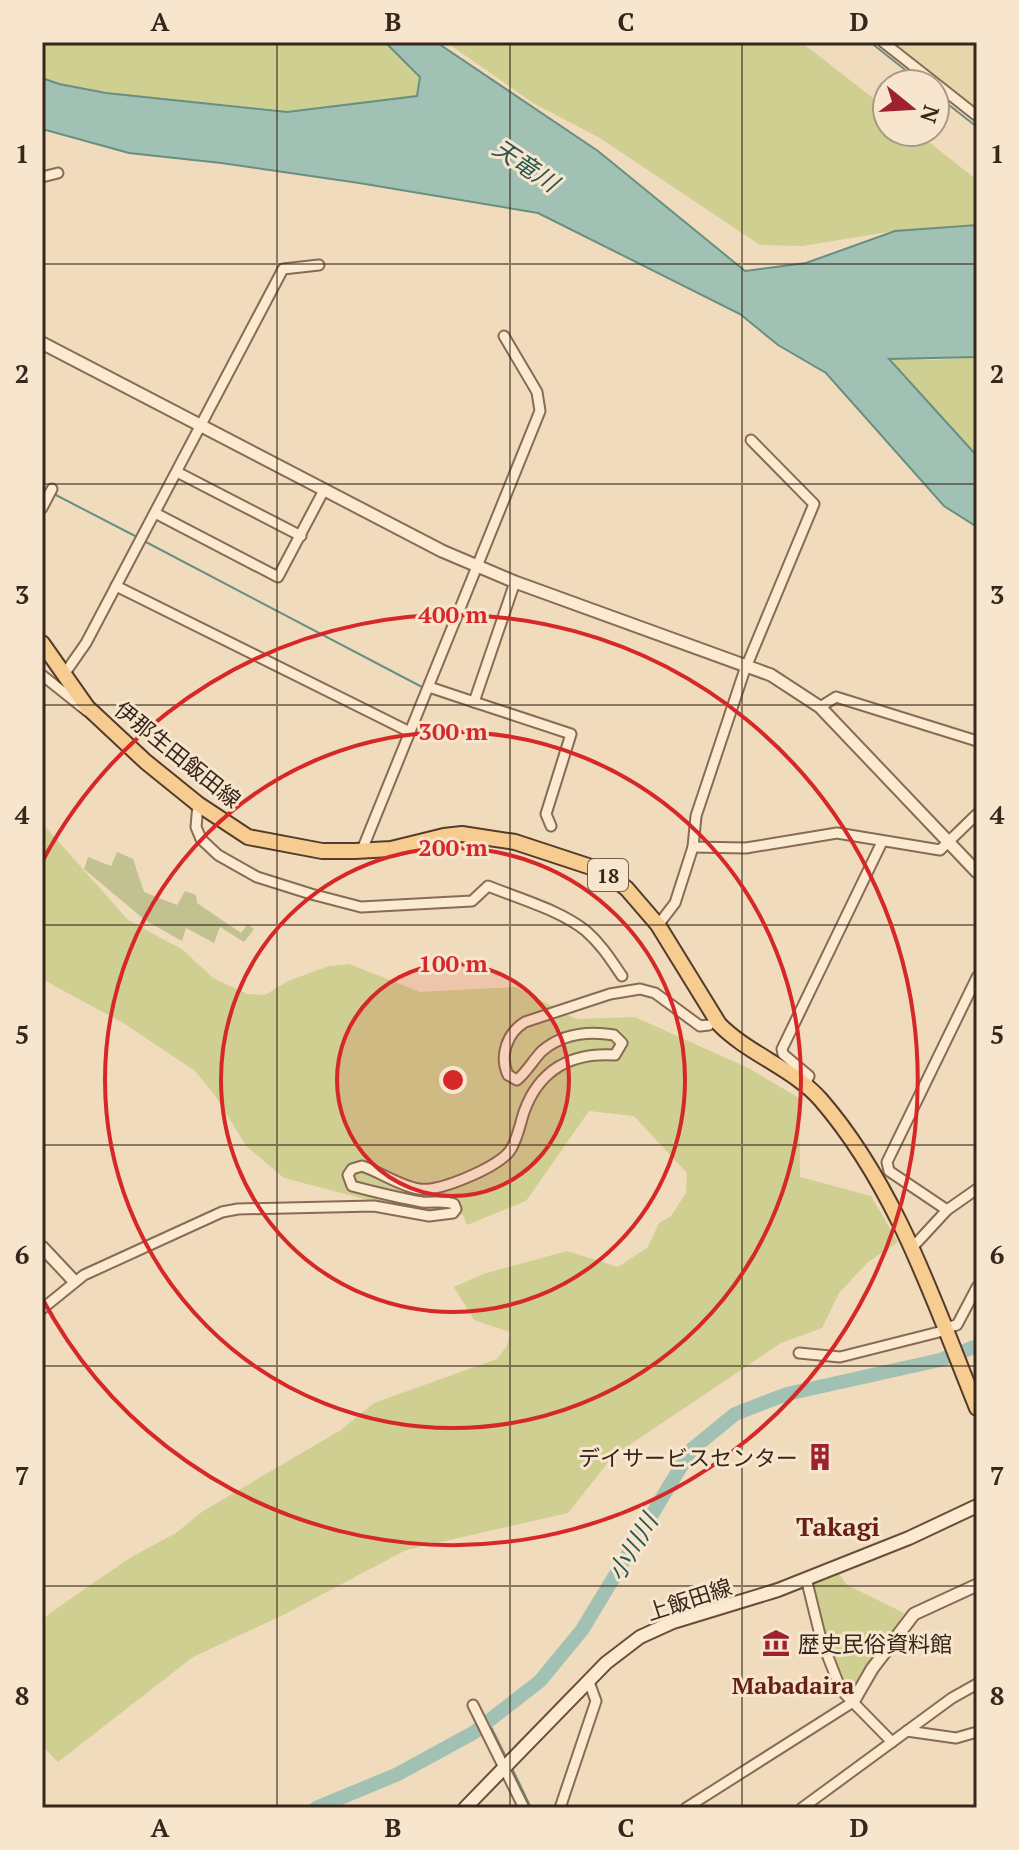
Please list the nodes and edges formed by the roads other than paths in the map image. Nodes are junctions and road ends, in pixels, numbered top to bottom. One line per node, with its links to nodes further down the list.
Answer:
1 (883, 42): 2 (street)
2 (977, 116)
3 (58, 173): 4 (street)
4 (42, 177)
5 (319, 265): 8 (street)
6 (504, 336): 16 (street)
7 (42, 343): 8 (street)
8 (201, 426): 10 (street); 11 (street)
9 (751, 440): 20 (street)
10 (177, 472): 14 (street); 15 (street)
11 (324, 490): 15 (street); 16 (street)
12 (50, 491): 13 (street)
13 (42, 508)
14 (155, 513): 15 (street); 18 (street)
15 (301, 536)
16 (479, 567): 17 (street); 23 (street)
17 (515, 582): 20 (street); 24 (street)
18 (116, 586): 21 (street); 27 (street)
19 (42, 643): 21 (main road, 伊那生田飯田線 / 18)
20 (747, 667): 25 (street); 34 (street)
21 (65, 673): 26 (main road, 伊那生田飯田線 / 18)
22 (42, 675): 26 (street)
23 (429, 687): 24 (street); 27 (street)
24 (474, 702): 31 (street)
25 (820, 707): 28 (street); 33 (street)
26 (94, 713): 29 (main road, 伊那生田飯田線 / 18)
27 (410, 732): 35 (street)
28 (977, 741)
29 (198, 804): 35 (main road, 伊那生田飯田線 / 18); 38 (street)
30 (977, 814): 33 (street)
31 (551, 826)
32 (882, 842): 33 (street); 34 (street); 41 (street)
33 (948, 844): 36 (street)
34 (693, 847): 37 (street)
35 (362, 850): 37 (main road, 伊那生田飯田線 / 18)
36 (977, 872)
37 (658, 925): 41 (main road, 伊那生田飯田線 / 18)
38 (622, 976)
39 (977, 977): 43 (street)
40 (709, 1025): 46 (street)
41 (805, 1085): 45 (main road, 伊那生田飯田線 / 18)
42 (977, 1189): 43 (street)
43 (947, 1210): 45 (street)
44 (42, 1247): 46 (street)
45 (911, 1249): 49 (main road, 伊那生田飯田線 / 18)
46 (74, 1281): 48 (street)
47 (977, 1287): 49 (street)
48 (42, 1309)
49 (943, 1331): 50 (street); 51 (main road, 伊那生田飯田線 / 18)
50 (799, 1353)
51 (977, 1408)
52 (977, 1506): 53 (main road, 上飯田線)
53 (806, 1578): 55 (main road, 上飯田線); 57 (street)
54 (977, 1585): 57 (street)
55 (589, 1682): 62 (main road, 上飯田線); 66 (street)
56 (977, 1684): 59 (street)
57 (853, 1702): 61 (street); 63 (street)
58 (474, 1706): 62 (street)
59 (907, 1731): 60 (street); 61 (street)
60 (977, 1732)
61 (892, 1742): 67 (street)
62 (505, 1767): 64 (main road, 上飯田線); 65 (street)
63 (692, 1807)
64 (465, 1808)
65 (524, 1808)
66 (560, 1808)
67 (802, 1808)

